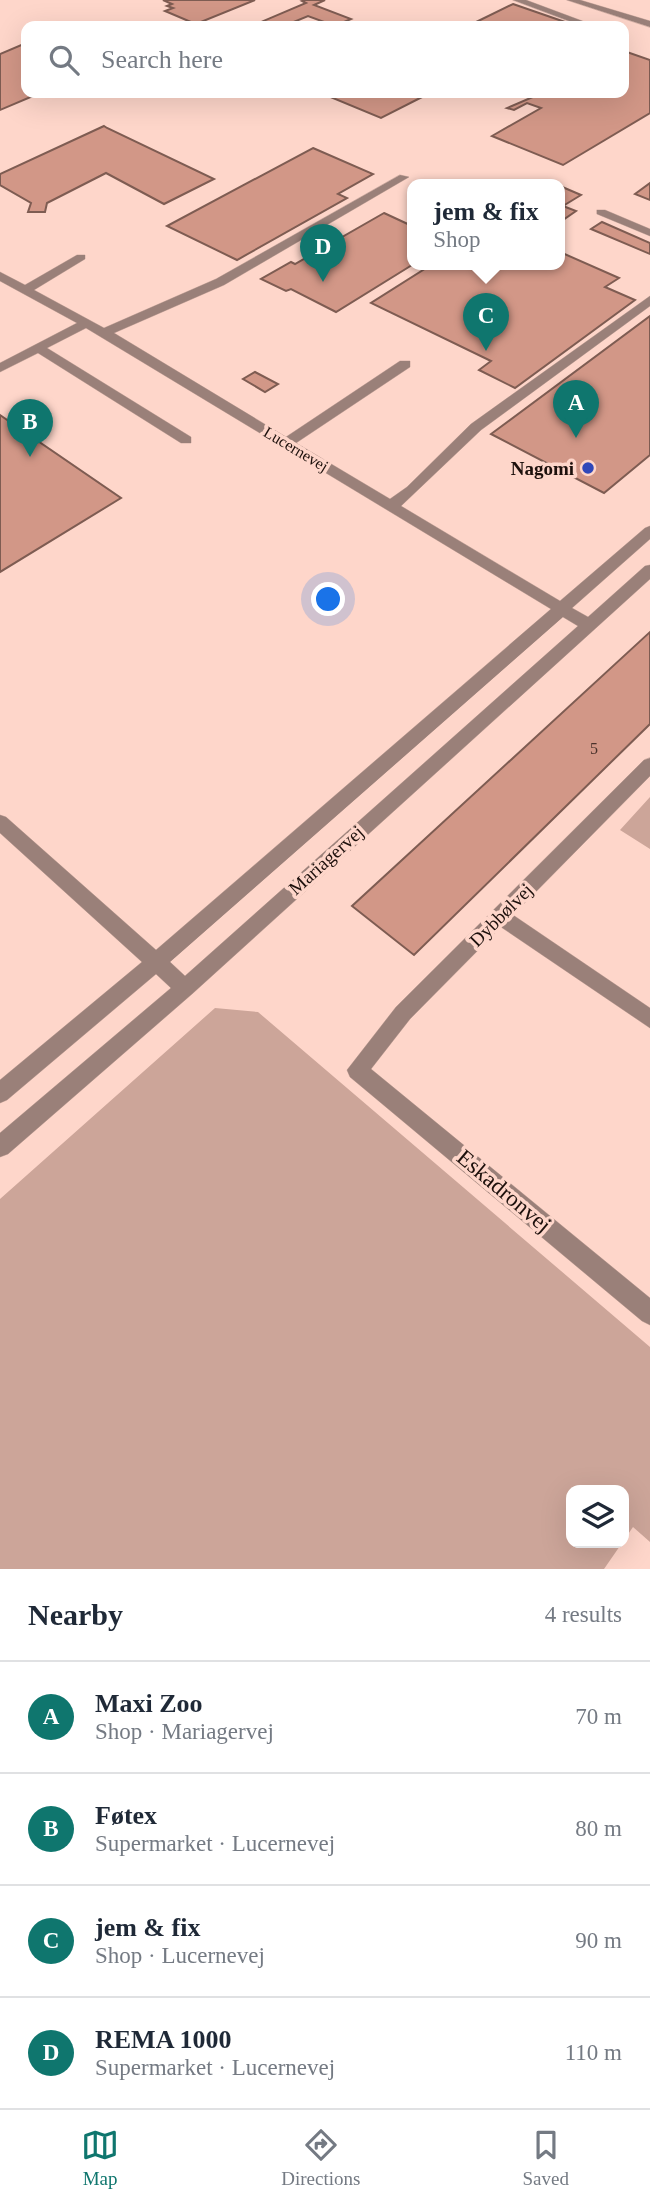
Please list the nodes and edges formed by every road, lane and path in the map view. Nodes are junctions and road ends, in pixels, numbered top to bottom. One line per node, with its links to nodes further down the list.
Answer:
1 (517, 0): 3 (street)
2 (571, 0): 4 (street)
3 (577, 21)
4 (650, 24)
5 (404, 177): 13 (street)
6 (601, 212): 7 (street)
7 (650, 233)
8 (80, 257): 10 (street)
9 (0, 276): 10 (street, Lucernevej)
10 (25, 290): 12 (street, Lucernevej)
11 (650, 300): 19 (street)
12 (86, 323): 13 (street, Lucernevej); 14 (street)
13 (104, 333): 18 (street, Lucernevej)
14 (38, 348): 16 (street); 17 (street)
15 (405, 364): 18 (street)
16 (0, 368)
17 (186, 440)
18 (286, 443): 19 (street, Lucernevej)
19 (391, 506): 22 (street, Lucernevej)
20 (650, 531): 22 (street, Mariagervej)
21 (650, 570): 23 (street, Mariagervej)
22 (562, 610): 23 (street, Lucernevej); 27 (street, Mariagervej)
23 (590, 626): 28 (street, Mariagervej)
24 (650, 765): 26 (street, Dybbølvej)
25 (0, 822): 27 (street)
26 (500, 916): 29 (street); 30 (street, Dybbølvej)
27 (156, 962): 28 (street); 31 (street, Mariagervej)
28 (185, 988): 32 (street, Mariagervej)
29 (650, 1019)
30 (357, 1070): 33 (street, Eskadronvej)
31 (0, 1093)
32 (0, 1147)
33 (650, 1313)

